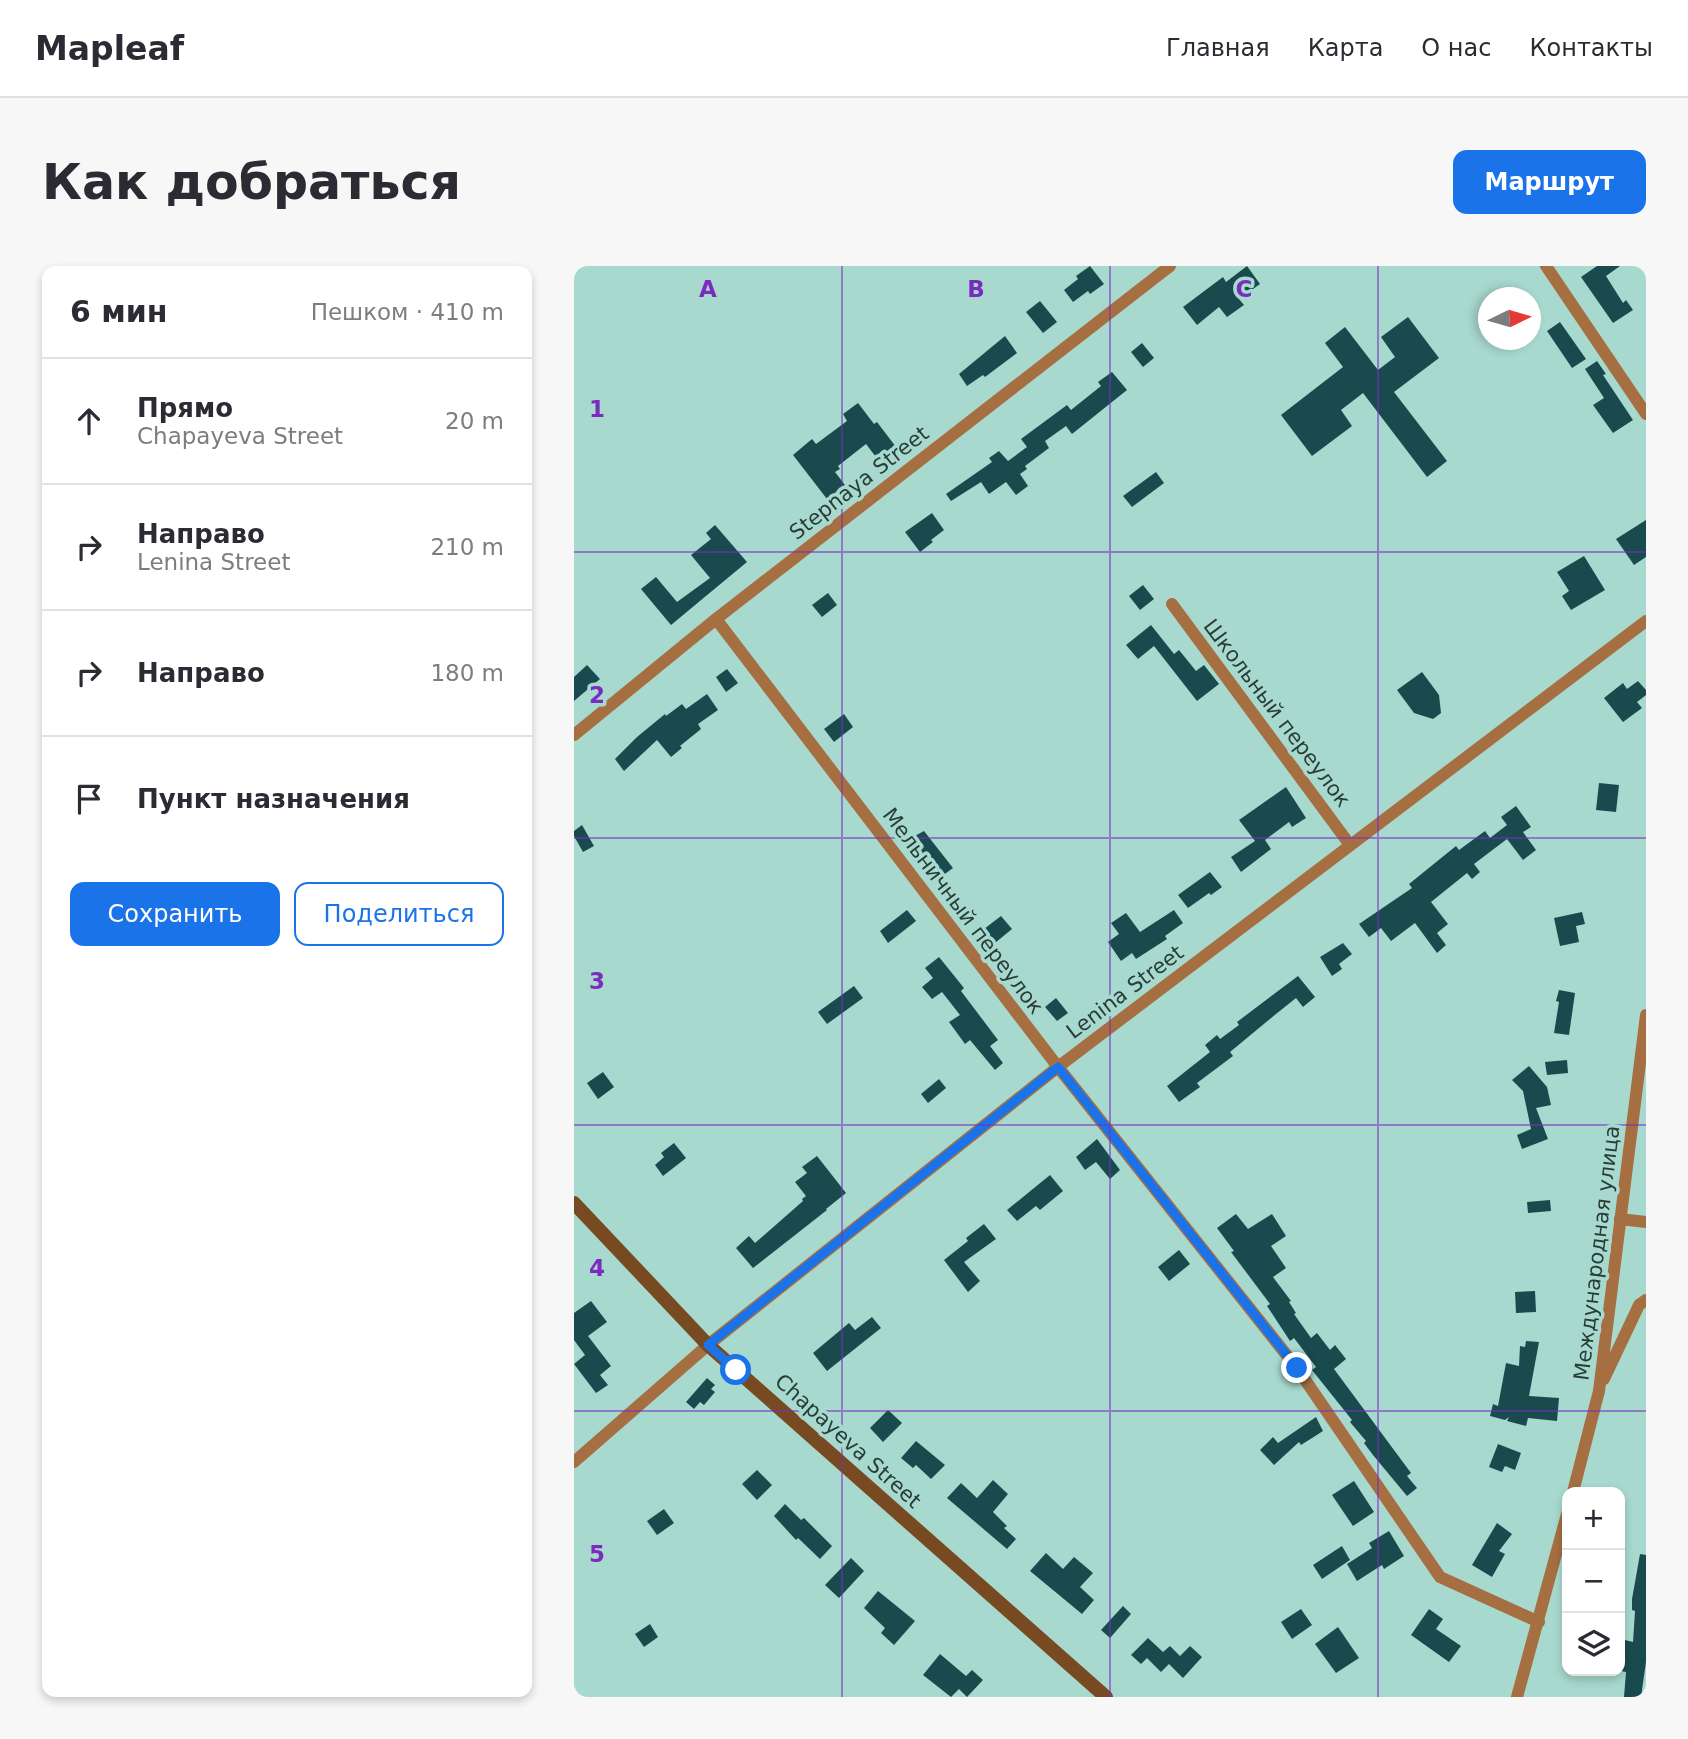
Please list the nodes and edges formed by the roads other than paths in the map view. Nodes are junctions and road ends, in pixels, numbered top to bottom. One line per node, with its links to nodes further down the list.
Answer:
1 (1170, 266): 5 (street, Stepnaya Street)
2 (1546, 266): 3 (street)
3 (1646, 414)
4 (1172, 604): 8 (street, Школьный переулок)
5 (716, 619): 7 (street, Stepnaya Street); 10 (street, Мельничный переулок)
6 (1646, 621): 8 (street, Lenina Street)
7 (574, 735)
8 (1350, 845): 10 (street, Lenina Street)
9 (1646, 1015): 12 (street, Международная улица)
10 (1058, 1067): 15 (street, Lenina Street); 20 (street, Мельничный переулок)
11 (574, 1203): 15 (main road, Chapayeva Street)
12 (1620, 1219): 13 (street); 16 (street, Международная улица)
13 (1646, 1223)
14 (1646, 1300): 16 (street)
15 (708, 1345): 17 (street, Lenina Street); 21 (main road, Chapayeva Street)
16 (1599, 1391): 18 (street, Международная улица)
17 (574, 1462)
18 (1574, 1487)
19 (1562, 1533): 20 (street)
20 (1539, 1622): 22 (street)
21 (1106, 1697)
22 (1517, 1697)

